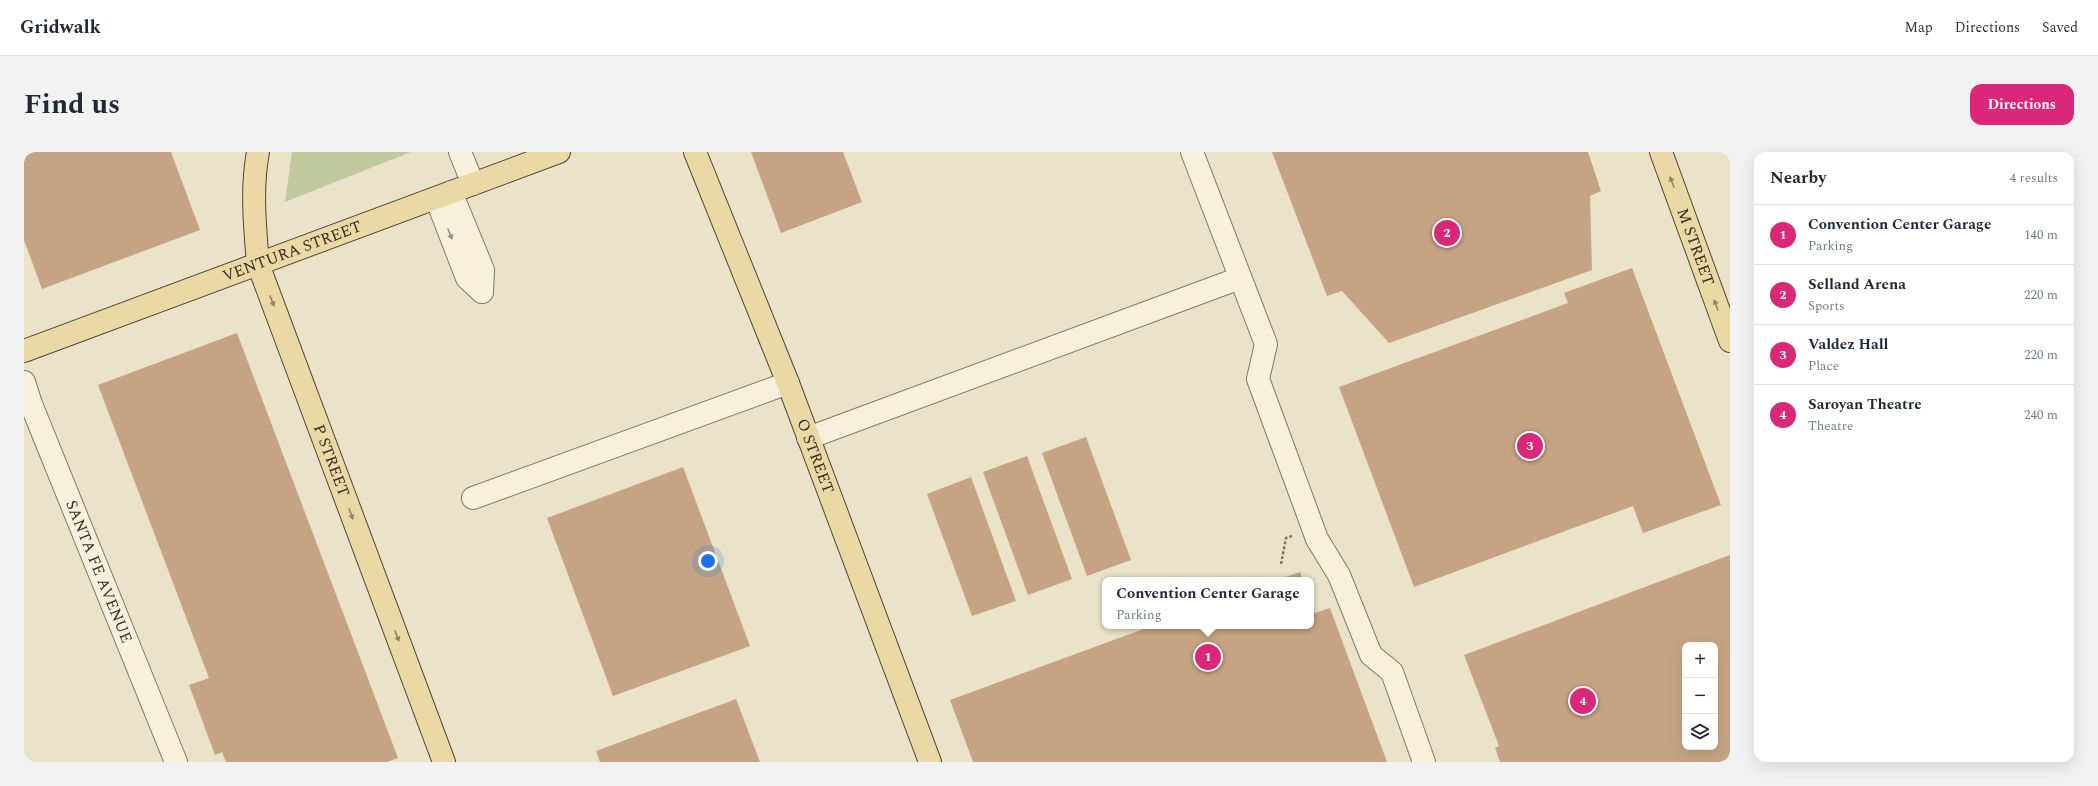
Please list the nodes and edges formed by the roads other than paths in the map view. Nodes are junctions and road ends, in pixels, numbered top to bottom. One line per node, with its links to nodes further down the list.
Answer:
1 (258, 152): 8 (main road, P STREET)
2 (460, 152): 7 (street)
3 (559, 152): 7 (main road, VENTURA STREET)
4 (695, 152): 13 (main road, O STREET)
5 (1192, 152): 9 (street)
6 (1661, 152): 10 (main road, M STREET, one-way to 6)
7 (473, 184): 8 (main road, VENTURA STREET)
8 (258, 264): 11 (main road, VENTURA STREET); 17 (main road, P STREET, one-way to 17)
9 (1240, 278): 14 (street); 19 (street)
10 (1730, 341)
11 (24, 351)
12 (24, 382): 16 (street, SANTA FE AVENUE)
13 (788, 383): 14 (main road, O STREET); 15 (street)
14 (808, 438): 18 (main road, O STREET)
15 (473, 498)
16 (176, 762)
17 (444, 762)
18 (930, 762)
19 (1424, 762)

